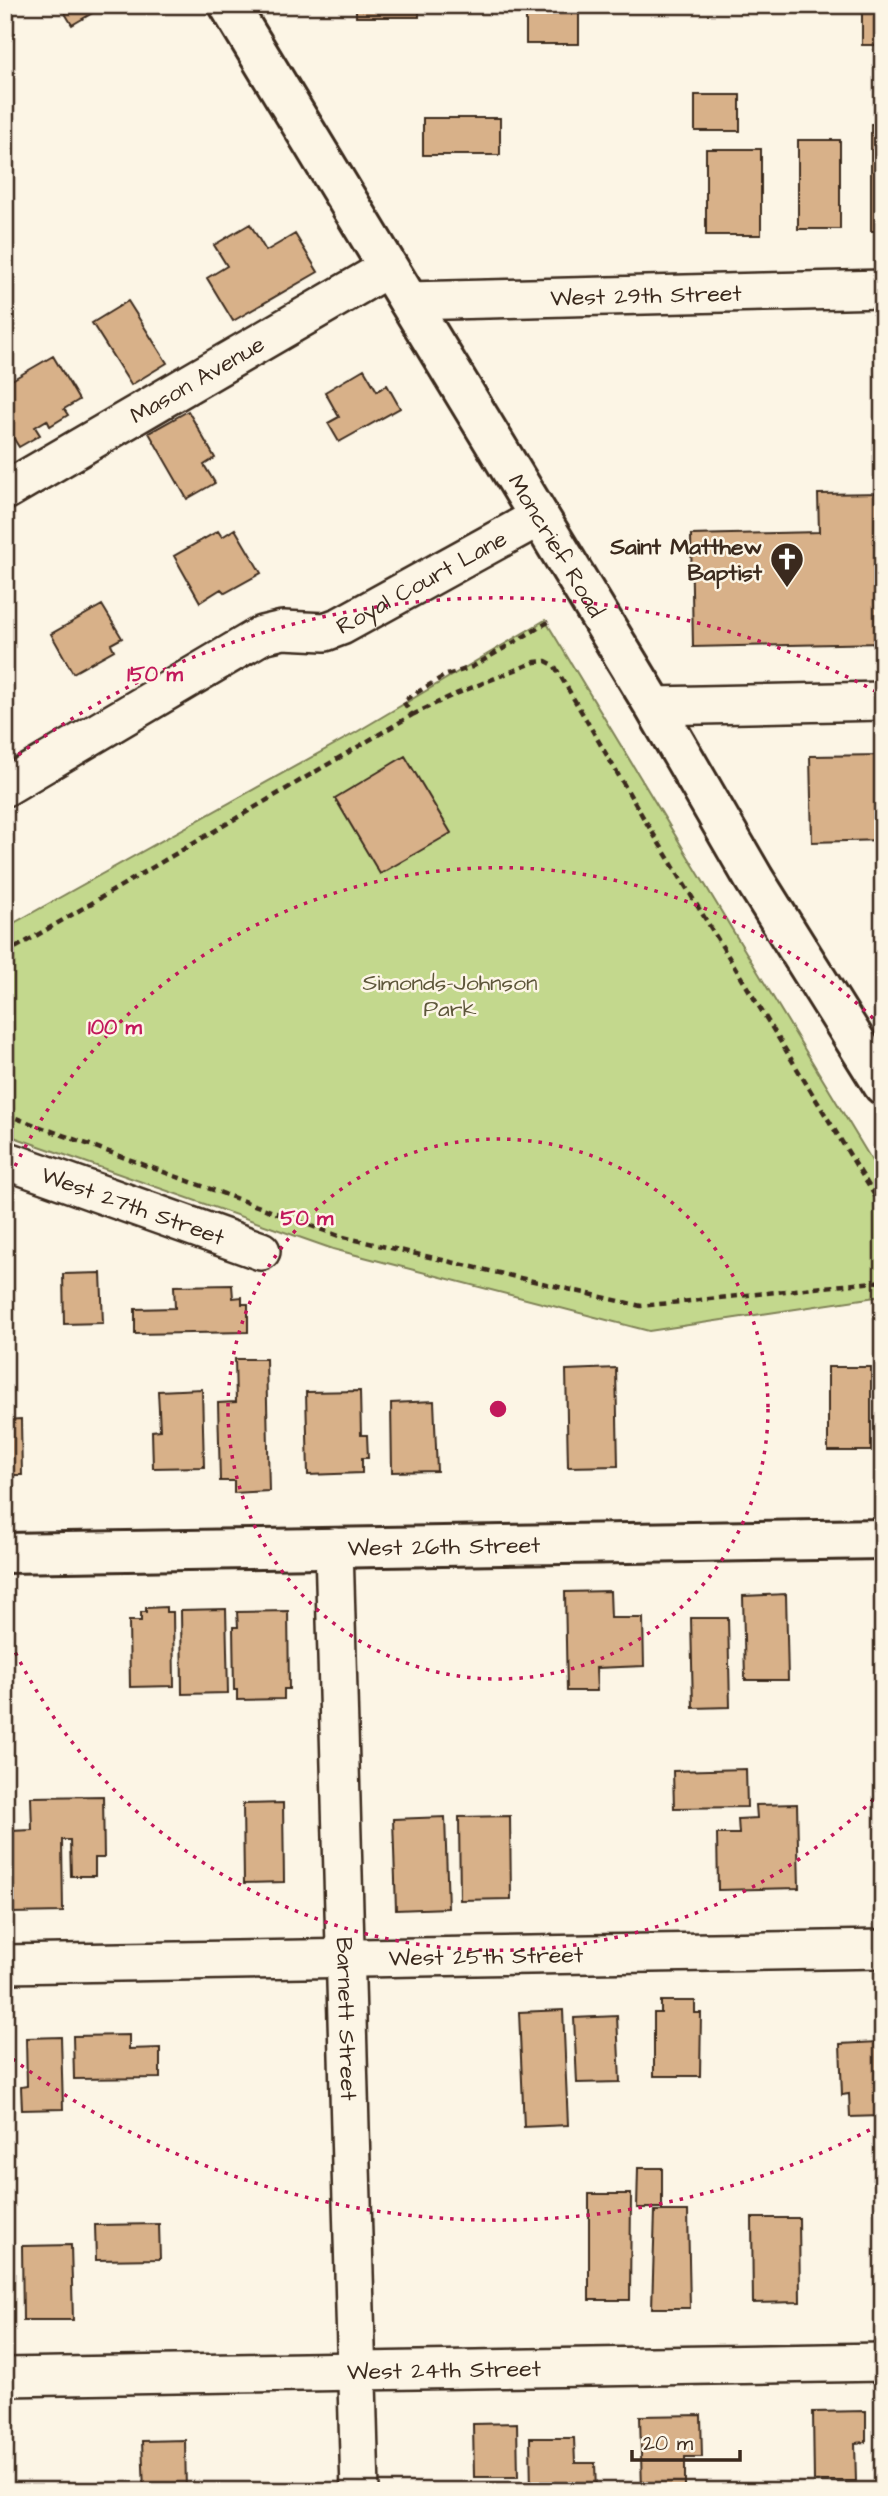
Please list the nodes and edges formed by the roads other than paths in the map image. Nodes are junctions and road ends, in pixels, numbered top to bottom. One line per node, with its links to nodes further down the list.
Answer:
1 (229, 5): 2 (street, Moncrief Road)
2 (388, 268): 4 (street, Moncrief Road); 5 (street, Mason Avenue)
3 (883, 289): 4 (street, West 29th Street)
4 (408, 301): 6 (street, Moncrief Road)
5 (5, 491)
6 (539, 517): 8 (street, Moncrief Road); 9 (street, Royal Court Lane)
7 (883, 701): 8 (street)
8 (654, 706): 10 (street, Moncrief Road)
9 (5, 787)
10 (883, 1084)
11 (5, 1160): 12 (street, West 27th Street)
12 (261, 1251)
13 (883, 1539): 14 (street, West 26th Street)
14 (334, 1547): 15 (street, West 26th Street); 17 (street, Barnett Street)
15 (5, 1553)
16 (883, 1949): 17 (street, West 25th Street)
17 (345, 1958): 18 (street, West 25th Street); 20 (street, Barnett Street)
18 (5, 1964)
19 (883, 2362): 20 (street, West 24th Street)
20 (357, 2371): 21 (street, West 24th Street); 22 (street, Barnett Street)
21 (5, 2377)
22 (360, 2491)

